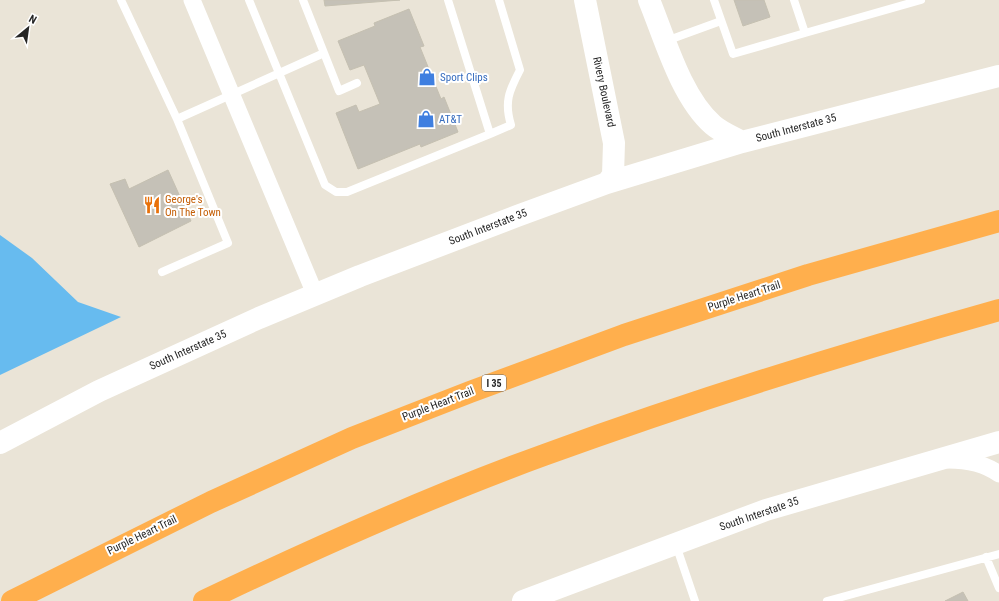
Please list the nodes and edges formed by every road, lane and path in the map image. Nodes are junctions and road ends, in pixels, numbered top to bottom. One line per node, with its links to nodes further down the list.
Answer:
1 (121, 0): 20 (lane)
2 (192, 0): 19 (street)
3 (249, 0): 16 (lane)
4 (303, 0): 15 (lane)
5 (448, 0): 21 (lane)
6 (499, 0): 21 (lane)
7 (585, 0): 23 (main road, Rivery Boulevard)
8 (649, 0): 14 (main road)
9 (714, 0): 12 (lane)
10 (794, 0): 13 (lane)
11 (921, 0): 13 (lane)
12 (721, 21): 13 (lane); 14 (lane)
13 (805, 34)
14 (666, 41): 22 (main road)
15 (324, 53): 16 (lane); 18 (lane)
16 (279, 74): 19 (lane); 21 (lane)
17 (999, 76): 22 (main road, South Interstate 35)
18 (357, 83)
19 (231, 96): 20 (lane); 26 (street)
20 (177, 119): 25 (lane)
21 (490, 134)
22 (742, 142): 23 (main road, South Interstate 35)
23 (607, 183): 26 (main road, South Interstate 35)
24 (999, 221): 36 (highway, Purple Heart Trail / I 35)
25 (162, 272)
26 (315, 294): 29 (main road, South Interstate 35)
27 (999, 310): 37 (highway)
28 (999, 442): 30 (main road, South Interstate 35)
29 (0, 443)
30 (940, 459): 31 (street); 32 (main road, South Interstate 35)
31 (999, 474)
32 (675, 544): 38 (main road, South Interstate 35); 39 (lane)
33 (999, 554): 34 (lane)
34 (986, 557): 35 (lane); 40 (lane)
35 (999, 588)
36 (12, 601)
37 (204, 601)
38 (523, 601)
39 (695, 601)
40 (827, 601)

